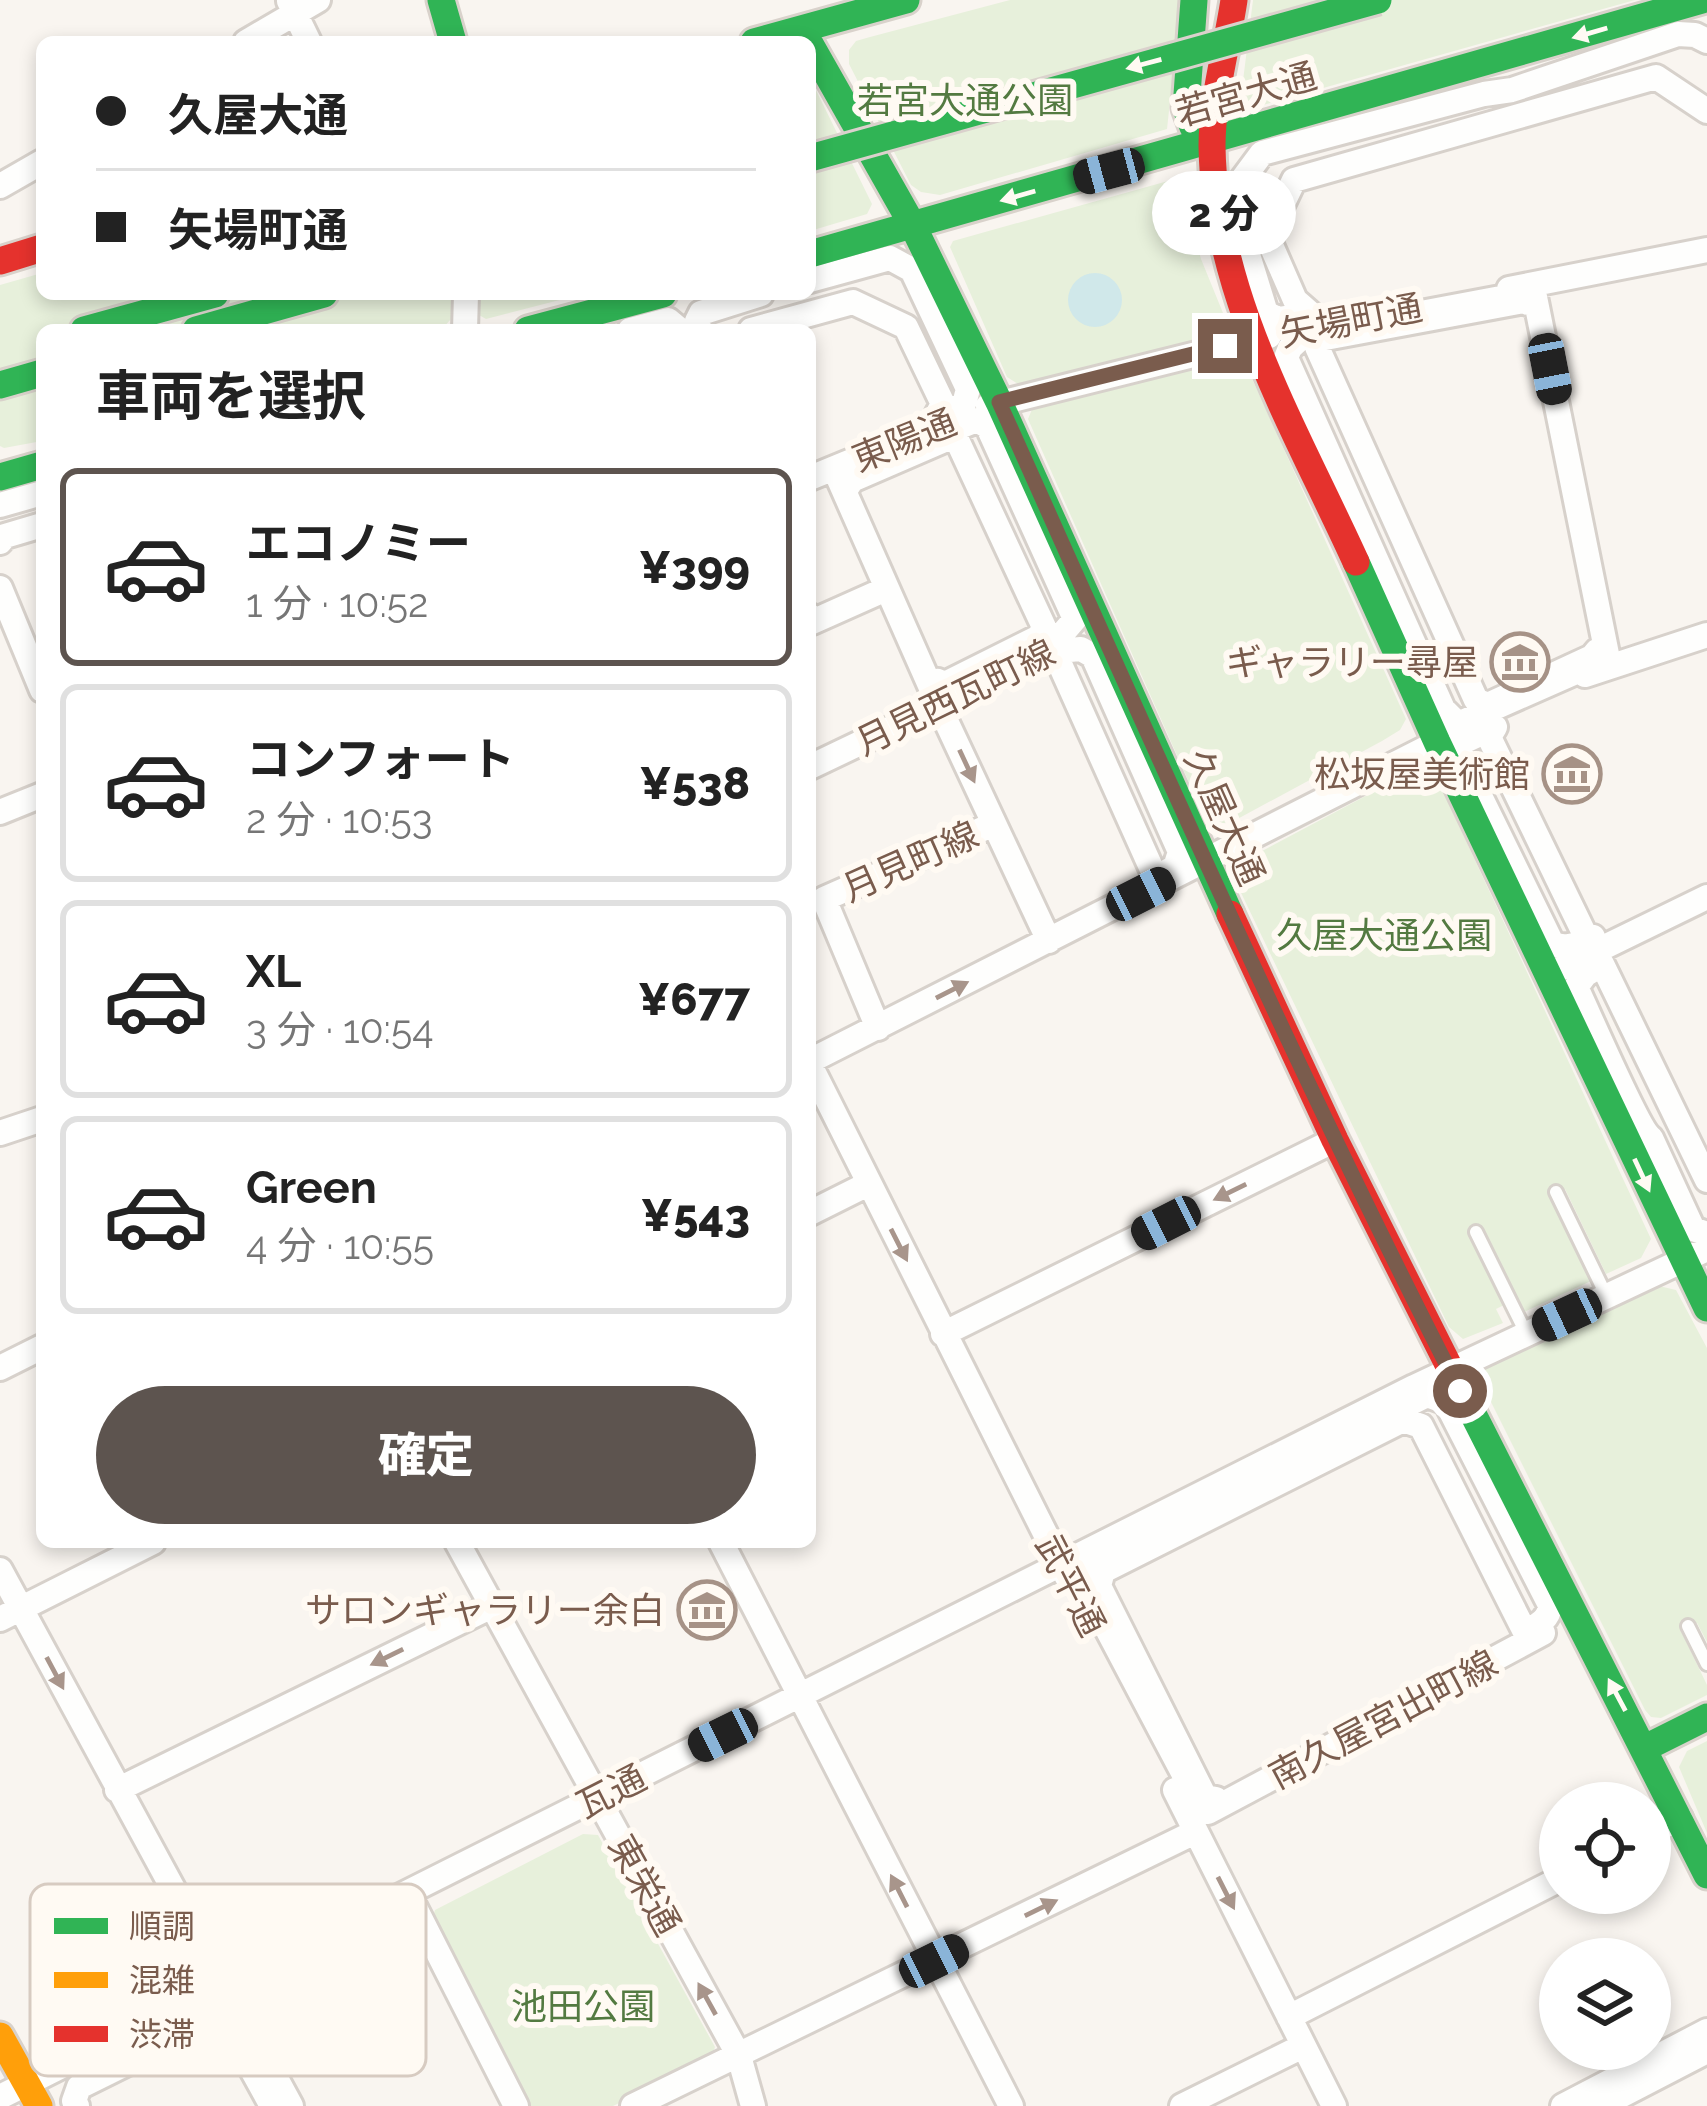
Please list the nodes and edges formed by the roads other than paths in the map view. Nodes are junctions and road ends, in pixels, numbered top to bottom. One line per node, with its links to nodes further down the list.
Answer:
1 (318, 0): 9 (street)
2 (441, 0): 12 (main road)
3 (791, 0): 13 (main road, 久屋大通)
4 (905, 0): 14 (main road)
5 (1194, 0): 19 (main road)
6 (1378, 0): 20 (main road, one-way to 20, bridge)
7 (1702, 0): 19 (main road, 若宮大通, one-way to 19)
8 (1242, 3): 18 (main road); 19 (main road)
9 (292, 7): 10 (street); 11 (street)
10 (254, 36)
11 (306, 36)
12 (451, 36)
13 (806, 36)
14 (815, 36)
15 (1707, 41): 17 (street)
16 (816, 55): 23 (main road, 久屋大通)
17 (1707, 111)
18 (816, 128)
19 (1212, 142): 23 (main road, 若宮大通, one-way to 23); 39 (main road)
20 (816, 156)
21 (36, 166): 22 (street)
22 (0, 187)
23 (913, 226): 25 (main road, 若宮大通); 42 (main road, 久屋大通)
24 (36, 250): 27 (main road)
25 (816, 252)
26 (1707, 258): 26 (street); 29 (street, 矢場町通)
27 (0, 261)
28 (816, 278): 38 (street)
29 (1528, 293): 29 (street); 39 (street, 矢場町通); 58 (street)
30 (193, 300): 34 (main road)
31 (304, 300): 35 (main road)
32 (640, 300): 36 (main road)
33 (742, 300): 37 (street)
34 (107, 324)
35 (218, 324)
36 (550, 324)
37 (700, 324)
38 (774, 324)
39 (1255, 339): 42 (street, 矢場町通); 62 (main road)
40 (36, 375): 41 (main road)
41 (0, 385)
42 (999, 402): 44 (street, 東陽通); 54 (main road, 久屋大通)
43 (36, 467): 45 (main road)
44 (822, 473): 51 (street)
45 (0, 477)
46 (36, 495): 47 (street)
47 (0, 505)
48 (36, 527): 49 (street)
49 (0, 542)
50 (0, 587): 57 (street)
51 (886, 589): 53 (street); 60 (street)
52 (0, 603): 57 (street)
53 (816, 620)
54 (1099, 625): 60 (street, 月見西瓦町線); 67 (main road, 久屋大通)
55 (1044, 627): 55 (street)
56 (1707, 635): 58 (street)
57 (7, 640): 59 (street)
58 (1609, 664): 62 (street)
59 (36, 681)
60 (939, 706): 63 (street, 月見西瓦町線); 66 (street, one-way to 66)
61 (1489, 736): 61 (street)
62 (1437, 742): 67 (street); 71 (main road)
63 (816, 764)
64 (36, 797): 65 (street)
65 (0, 812)
66 (994, 824): 70 (street); 72 (street, 月見町線)
67 (1205, 861): 70 (street); 77 (main road, 久屋大通)
68 (1154, 874): 68 (street)
69 (1707, 897): 71 (street)
70 (1049, 941): 72 (street, one-way to 70)
71 (1547, 975): 84 (main road, one-way to 84)
72 (878, 1028): 73 (street)
73 (816, 1060)
74 (816, 1076): 79 (street, 武平通)
75 (36, 1121): 76 (street)
76 (0, 1133)
77 (1335, 1140): 87 (street, one-way to 87); 91 (main road, 久屋大通)
78 (1707, 1180): 83 (street)
79 (868, 1184): 81 (street); 87 (street, 武平通, one-way to 87)
80 (1556, 1192): 85 (lane)
81 (816, 1210)
82 (1476, 1232): 88 (lane)
83 (1707, 1234)
84 (1695, 1255): 85 (street, 瓦通); 86 (main road)
85 (1607, 1297): 88 (street, 瓦通)
86 (1707, 1308)
87 (943, 1334): 95 (street, 武平通)
88 (1527, 1334): 91 (street, 瓦通)
89 (36, 1350): 90 (street)
90 (0, 1368)
91 (1449, 1370): 95 (street, 瓦通); 99 (main road, 久屋大通)
92 (141, 1548): 98 (street)
93 (461, 1548): 97 (street, 東栄通)
94 (724, 1548): 103 (street)
95 (1060, 1564): 103 (street, 瓦通); 110 (street, 武平通)
96 (0, 1570): 98 (street)
97 (492, 1606): 106 (street, one-way to 106); 107 (street, 東栄通)
98 (10, 1614): 106 (street, one-way to 106)
99 (1575, 1616): 105 (main road, 久屋大通, one-way to 99); 110 (street, 南久屋宮出町線)
100 (1688, 1627): 102 (lane)
101 (1526, 1632): 101 (street)
102 (1707, 1664)
103 (800, 1697): 107 (street, 瓦通); 116 (street, one-way to 103)
104 (1707, 1717): 105 (main road)
105 (1645, 1748): 108 (main road, 久屋大通)
106 (118, 1790): 112 (street)
107 (598, 1797): 113 (street, 瓦通); 122 (street, 東栄通, one-way to 107)
108 (1680, 1818): 109 (street); 111 (main road, 久屋大通)
109 (1671, 1822)
110 (1193, 1827): 116 (street, 南久屋宮出町線, one-way to 110); 117 (street, 武平通, one-way to 117)
111 (1707, 1875)
112 (170, 1884)
113 (426, 1885)
114 (1539, 1890): 117 (street)
115 (426, 1927): 135 (street)
116 (934, 1961): 122 (street, 南久屋宮出町線); 138 (street)
117 (1288, 2017): 120 (street, 武平通)
118 (1707, 2031): 141 (street)
119 (0, 2036): 129 (main road)
120 (1303, 2046): 139 (street); 140 (street, 武平通)
121 (1707, 2048): 142 (street); 143 (street)
122 (739, 2056): 136 (street, 南久屋宮出町線); 137 (street, 東栄通)
123 (68, 2076): 129 (street, 瓦通)
124 (71, 2076): 131 (street)
125 (99, 2076): 132 (street)
126 (258, 2076): 133 (street)
127 (261, 2076): 133 (street)
128 (275, 2076): 134 (street)
129 (33, 2096): 130 (street, 瓦通)
130 (0, 2097)
131 (54, 2106)
132 (77, 2106)
133 (276, 2106)
134 (291, 2106)
135 (517, 2106)
136 (633, 2106)
137 (752, 2106)
138 (1011, 2106)
139 (1181, 2106)
140 (1334, 2106)
141 (1563, 2106)
142 (1588, 2106)
143 (1601, 2106)

